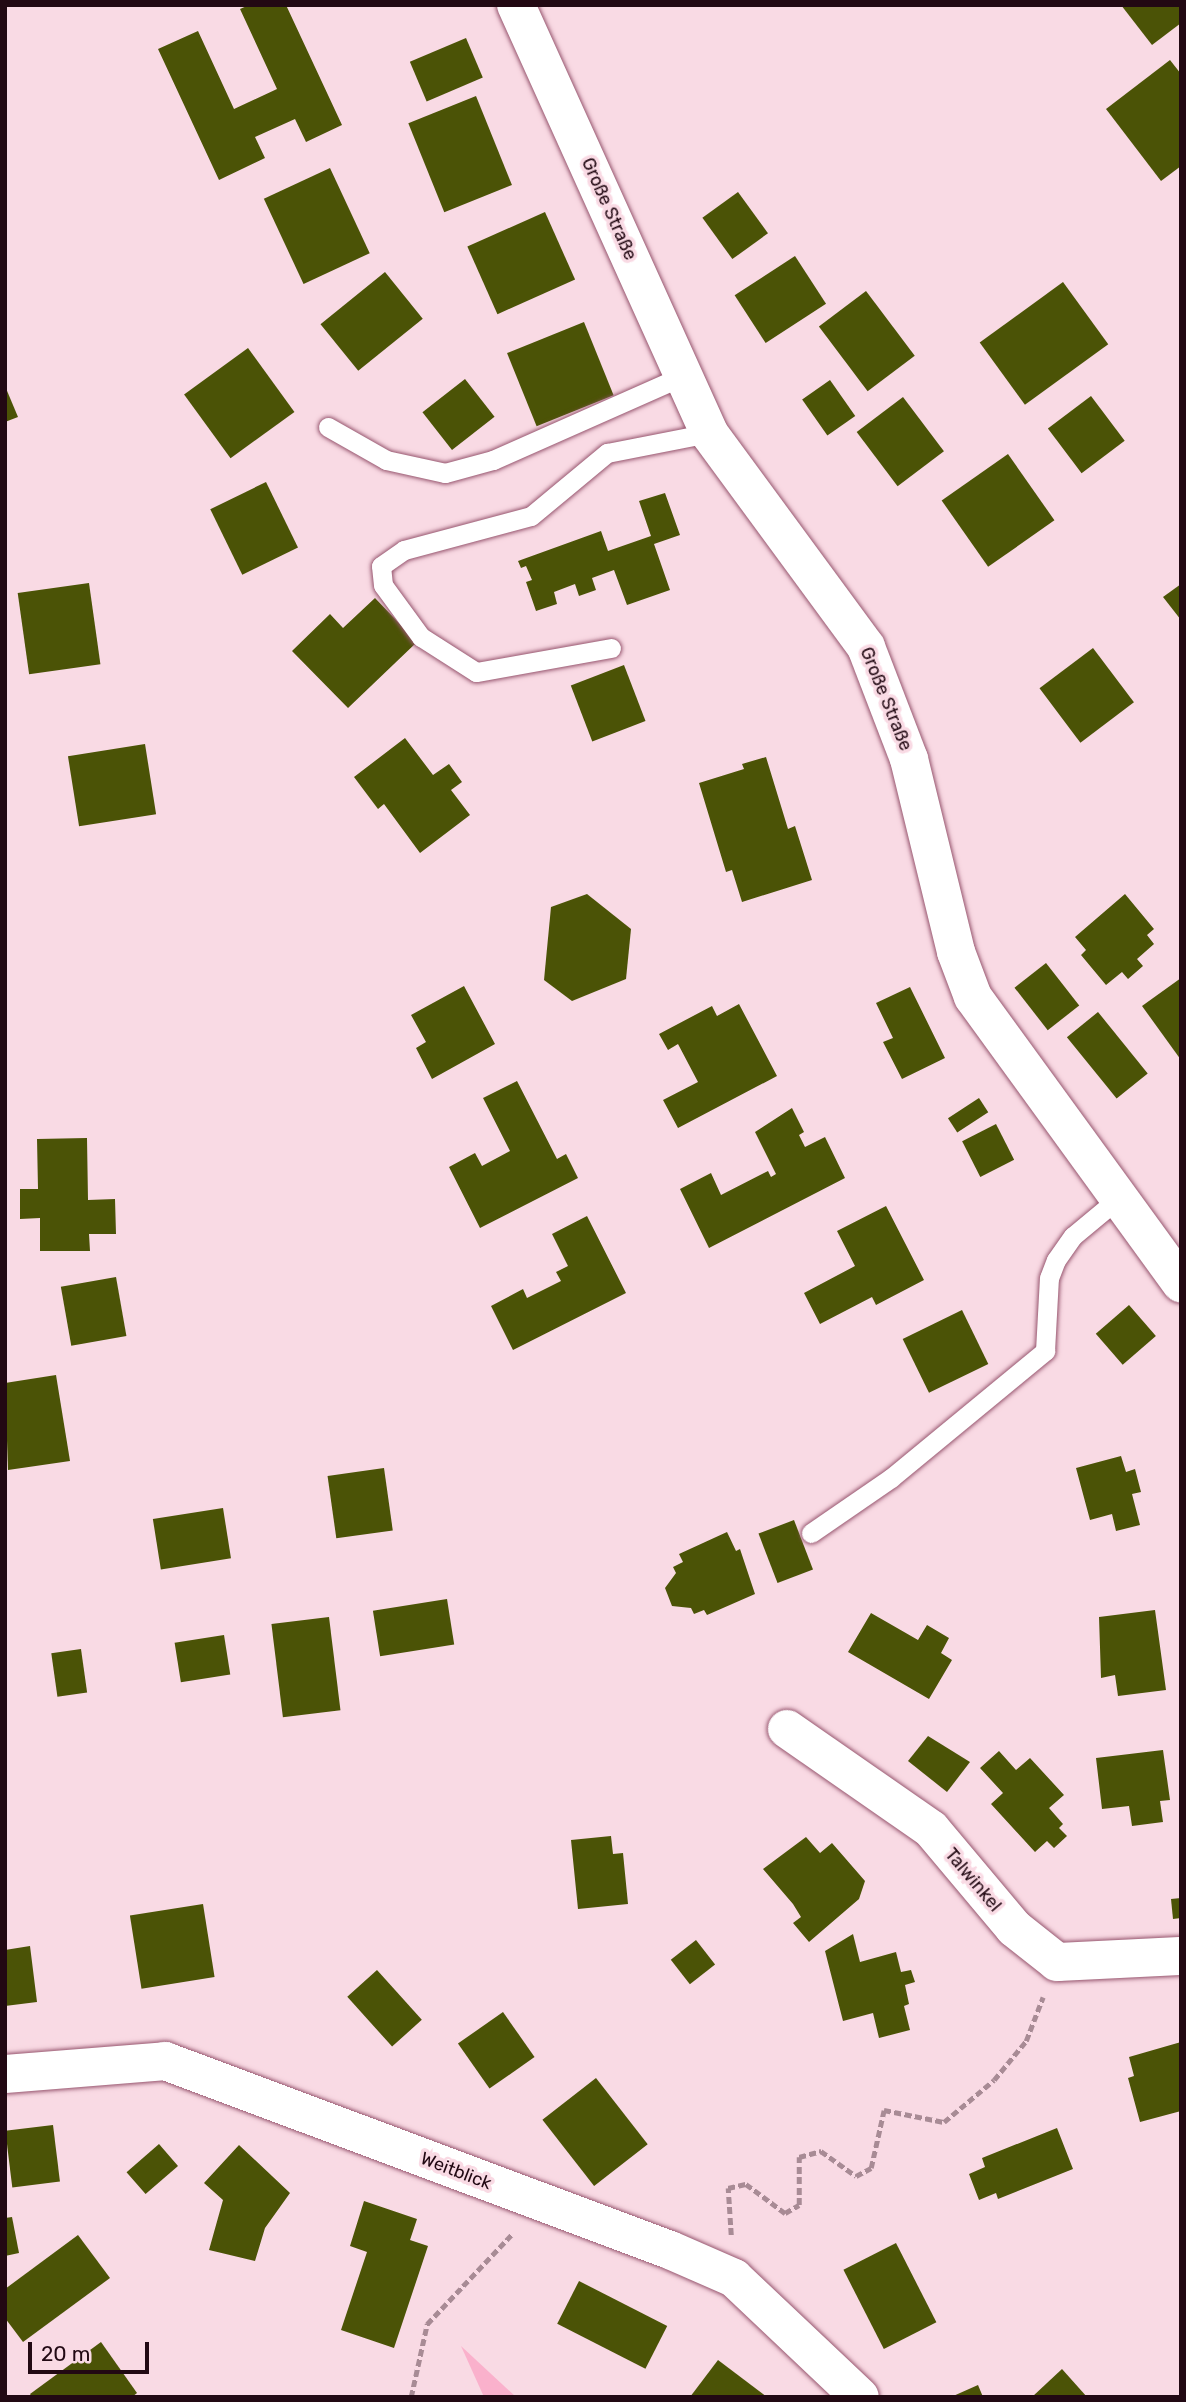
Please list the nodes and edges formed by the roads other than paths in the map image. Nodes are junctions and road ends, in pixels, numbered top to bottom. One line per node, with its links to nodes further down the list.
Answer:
1 (516, 5): 2 (street, Große Straße)
2 (683, 376): 3 (lane); 4 (street, Große Straße)
3 (328, 427)
4 (709, 433): 5 (lane); 6 (street, Große Straße)
5 (611, 648)
6 (1120, 1197): 7 (street, Große Straße); 8 (lane)
7 (1181, 1283)
8 (811, 1533)
9 (787, 1729): 10 (street, Talwinkel)
10 (1181, 1956)
11 (5, 2074): 12 (street, Weitblick)
12 (860, 2397)

